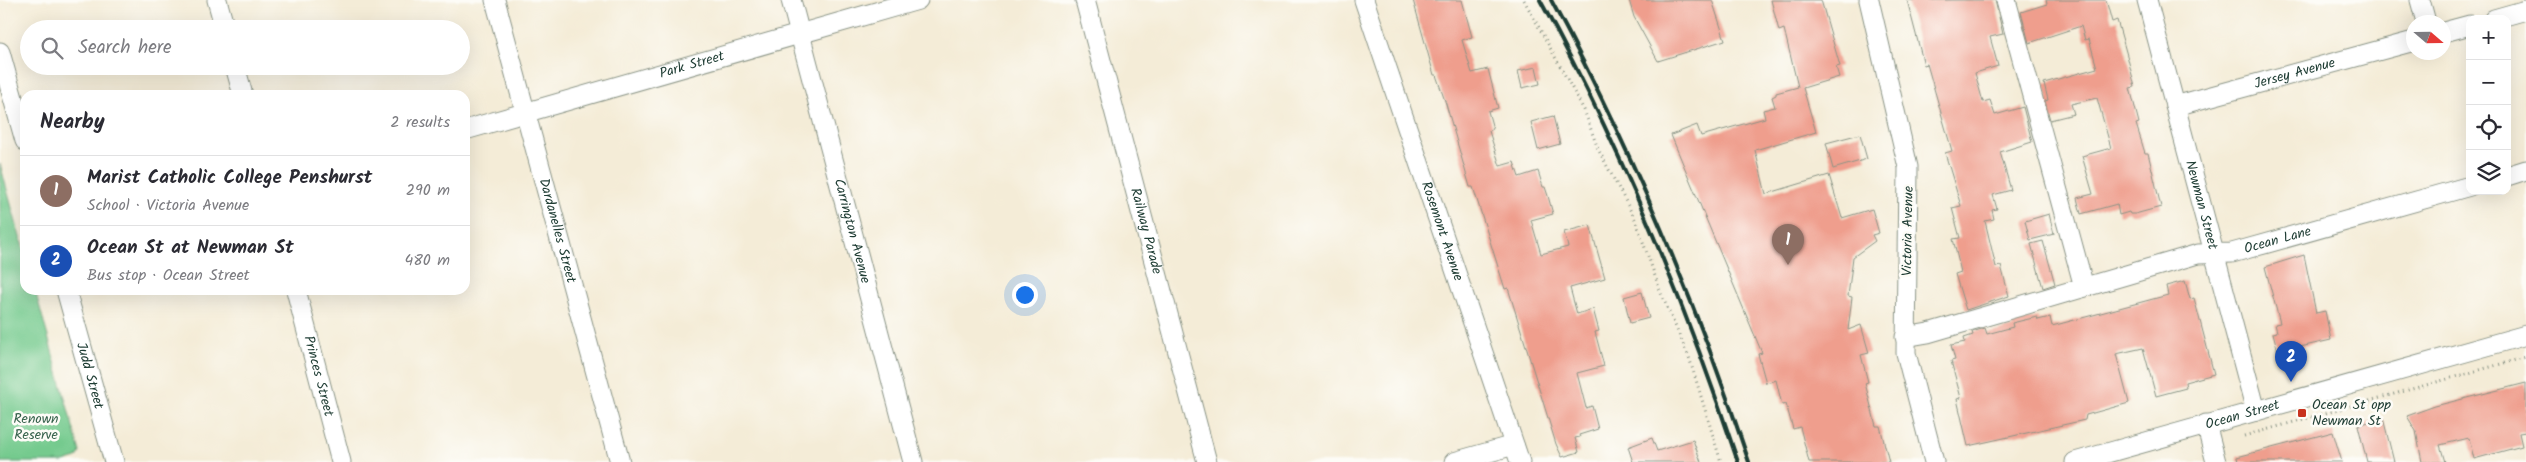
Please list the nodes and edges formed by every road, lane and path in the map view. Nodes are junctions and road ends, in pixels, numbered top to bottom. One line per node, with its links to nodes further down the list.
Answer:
1 (217, 0): 15 (street)
2 (495, 0): 24 (street, Dardanelles Street)
3 (791, 0): 18 (street, Carrington Avenue)
4 (918, 0): 18 (street, Park Street)
5 (1085, 0): 45 (street, Railway Parade)
6 (1364, 0): 40 (street, Rosemont Avenue)
7 (1524, 0): 47 (path)
8 (1869, 0): 35 (street, Victoria Avenue)
9 (2006, 0): 31 (street)
10 (2147, 0): 23 (street, Newman Street)
11 (2420, 0): 13 (street)
12 (2526, 10): 14 (street)
13 (2424, 15)
14 (2508, 15)
15 (223, 20)
16 (2466, 26): 17 (street)
17 (2451, 30)
18 (800, 34): 24 (street, Park Street); 44 (street, Carrington Avenue)
19 (2406, 43): 23 (street, Jersey Avenue)
20 (0, 52): 25 (street)
21 (237, 75): 22 (street)
22 (242, 90)
23 (2175, 106): 30 (street, Newman Street)
24 (526, 112): 26 (street, Park Street); 43 (street, Dardanelles Street)
25 (20, 123)
26 (470, 129)
27 (2526, 170): 28 (street)
28 (2511, 175)
29 (2466, 187): 30 (street, Ocean Lane)
30 (2214, 254): 31 (street, Ocean Lane); 37 (street, Newman Street)
31 (2084, 287): 35 (street, Ocean Lane)
32 (67, 295): 41 (street, Judd Street)
33 (297, 295): 42 (street, Princes Street)
34 (2526, 335): 37 (street, Ocean Street)
35 (1905, 336): 48 (street, Victoria Avenue)
36 (2526, 357): 39 (path)
37 (2256, 411): 38 (street, Ocean Street)
38 (2206, 424): 49 (street, Ocean Street); 50 (street)
39 (2244, 436)
40 (1517, 453): 46 (street)
41 (114, 462)
42 (341, 462)
43 (620, 462)
44 (913, 462)
45 (1207, 462)
46 (1454, 462)
47 (1721, 462)
48 (1934, 462)
49 (2075, 462)
50 (2216, 462)

